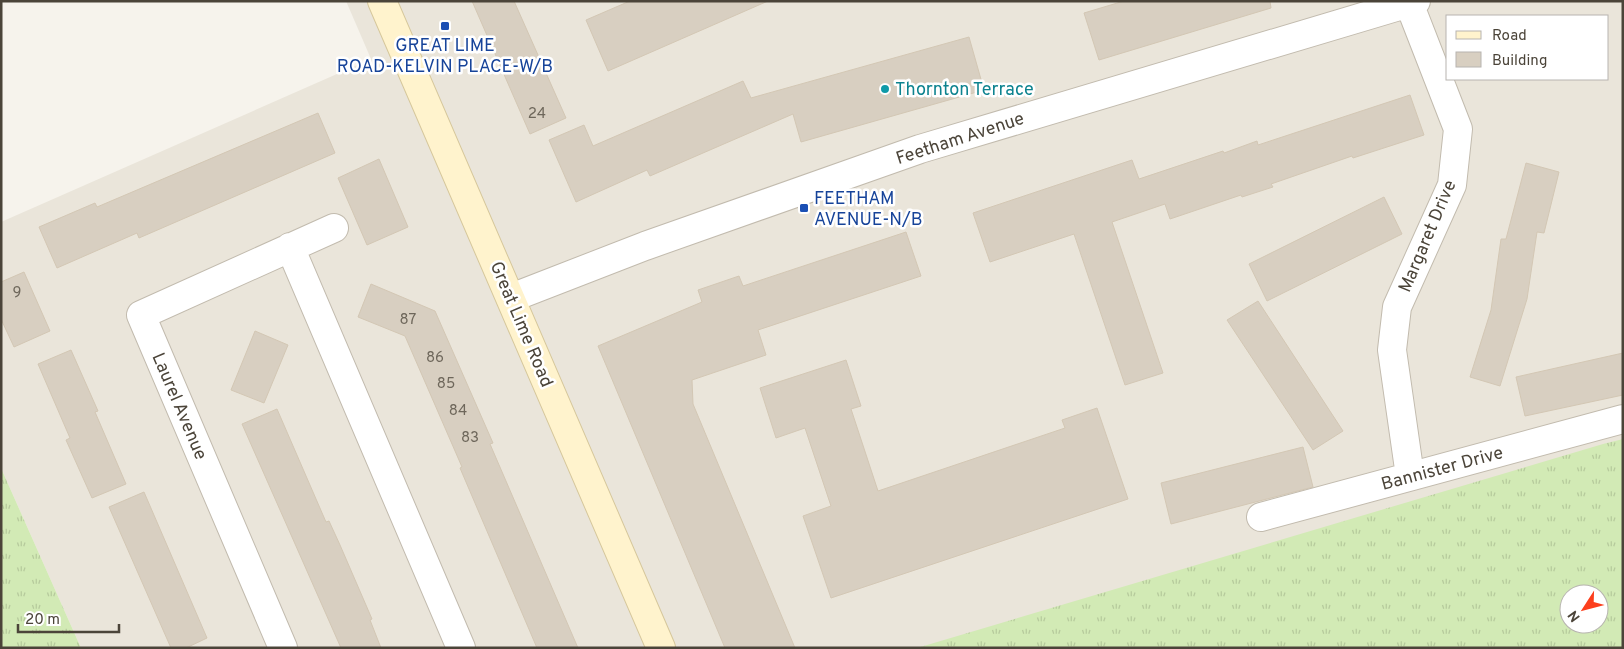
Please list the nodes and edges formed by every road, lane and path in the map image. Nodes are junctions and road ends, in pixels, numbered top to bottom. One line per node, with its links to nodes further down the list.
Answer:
1 (382, 1): 5 (main road, Great Lime Road)
2 (1412, 2): 5 (street, Feetham Avenue); 7 (street, Margaret Drive)
3 (334, 228): 4 (street, Laurel Avenue)
4 (290, 247): 9 (street, Laurel Avenue); 10 (street)
5 (511, 298): 11 (main road, Great Lime Road)
6 (1623, 419): 7 (street, Bannister Drive)
7 (1410, 476): 8 (street, Bannister Drive)
8 (1261, 517)
9 (283, 648)
10 (461, 648)
11 (661, 648)

